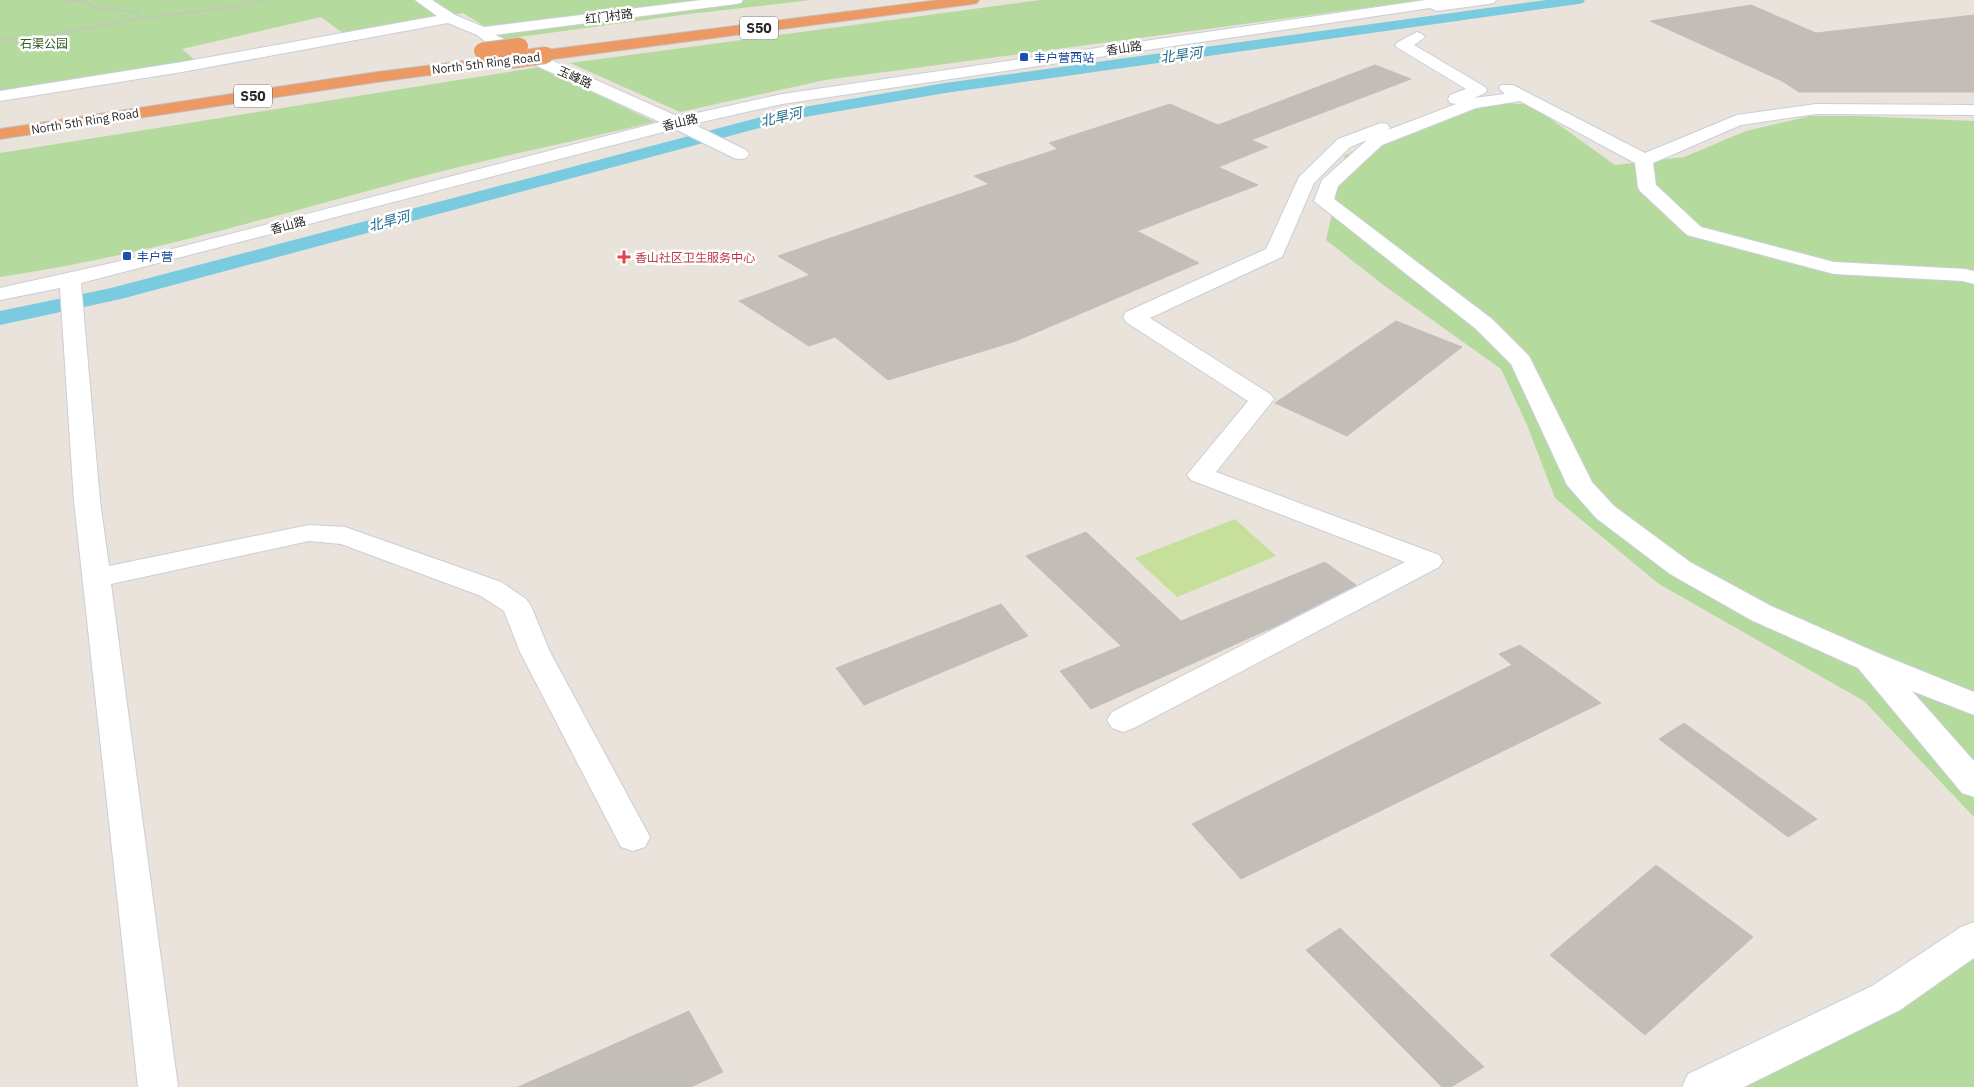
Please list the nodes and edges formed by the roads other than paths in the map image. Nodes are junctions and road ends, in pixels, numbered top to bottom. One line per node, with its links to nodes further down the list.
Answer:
1 (422, 0): 8 (street, 玉峰路)
2 (736, 0): 10 (street, 红门村路)
3 (877, 0): 14 (highway, North 5th Ring Road / S50, bridge)
4 (972, 0): 16 (highway, North 5th Ring Road / S50, bridge)
5 (1455, 0): 7 (street, 香山路)
6 (1489, 0): 7 (street, 香山路)
7 (1373, 13): 9 (street); 15 (street, 香山路)
8 (450, 18): 10 (street, 玉峰路); 11 (street)
9 (1405, 31): 12 (street); 25 (street)
10 (482, 32): 15 (street, 玉峰路)
11 (0, 96)
12 (1523, 96): 18 (street); 23 (street)
13 (1974, 110): 18 (street)
14 (0, 120)
15 (684, 126): 17 (street, 玉峰路); 21 (street, 香山路)
16 (0, 134)
17 (740, 154)
18 (1644, 160): 19 (street)
19 (1974, 278)
20 (0, 294): 21 (street, 香山路)
21 (72, 296): 22 (street)
22 (96, 578): 27 (street); 29 (street)
23 (1869, 661): 24 (street); 26 (street)
24 (1974, 704)
25 (1123, 720)
26 (1974, 784)
27 (633, 837)
28 (1974, 938): 30 (street)
29 (158, 1087)
30 (1702, 1087)

